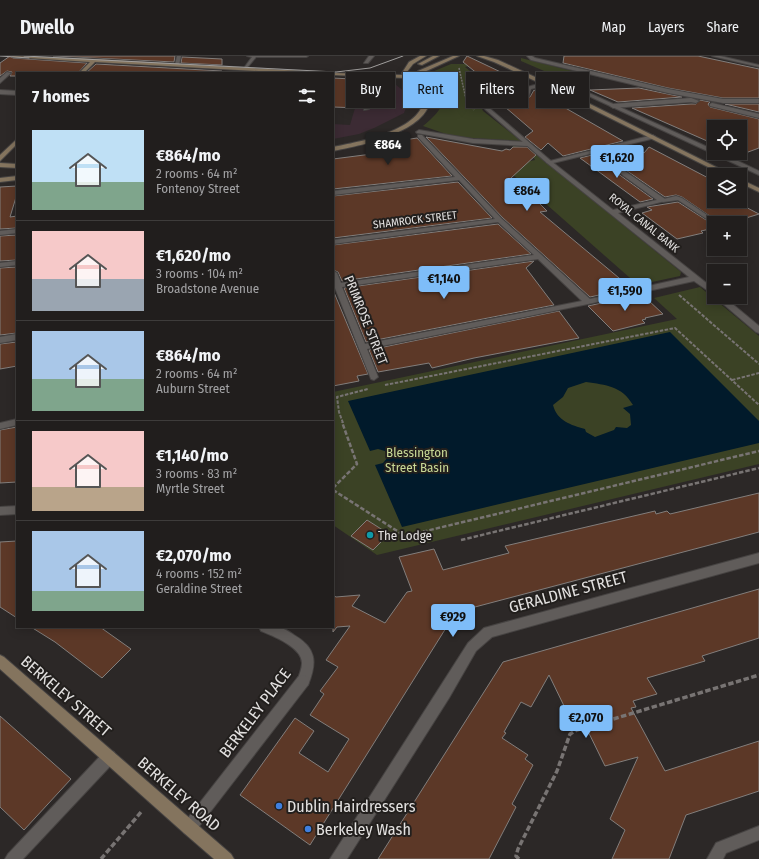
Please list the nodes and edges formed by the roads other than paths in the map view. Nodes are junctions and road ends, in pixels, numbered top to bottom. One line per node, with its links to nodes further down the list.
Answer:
1 (13, 56): 13 (main road)
2 (179, 56): 15 (street)
3 (249, 56): 4 (street)
4 (255, 56): 5 (street); 17 (street)
5 (306, 56)
6 (372, 56): 14 (street)
7 (424, 56): 18 (main road)
8 (437, 56): 18 (main road)
9 (456, 56): 21 (main road)
10 (479, 56): 25 (main road)
11 (529, 56): 32 (street)
12 (714, 56): 16 (street)
13 (94, 60): 15 (main road); 19 (main road)
14 (366, 62)
15 (177, 65): 17 (main road)
16 (759, 66)
17 (246, 68): 20 (main road)
18 (406, 70)
19 (82, 72)
20 (295, 72)
21 (420, 72)
22 (9, 73): 26 (street)
23 (334, 74): 24 (main road)
24 (346, 75)
25 (536, 79)
26 (0, 81)
27 (536, 86): 29 (street)
28 (0, 92): 30 (street)
29 (528, 92)
30 (16, 93)
31 (589, 95): 34 (street)
32 (759, 101)
33 (589, 105): 38 (main road)
34 (613, 106): 37 (street); 42 (street)
35 (424, 108): 41 (main road)
36 (488, 109): 40 (street, ROYAL CANAL BANK)
37 (759, 116)
38 (653, 137): 43 (street); 49 (main road)
39 (16, 142): 44 (main road)
40 (527, 144): 46 (street, ROYAL CANAL BANK); 52 (street)
41 (334, 148)
42 (707, 149)
43 (594, 152): 46 (street); 57 (street)
44 (0, 159)
45 (731, 160): 50 (street)
46 (549, 162): 58 (street, ROYAL CANAL BANK)
47 (0, 165): 48 (main road)
48 (16, 166)
49 (715, 168)
50 (759, 172)
51 (16, 178): 53 (main road)
52 (461, 178): 56 (street); 60 (street)
53 (0, 180)
54 (747, 184): 55 (main road)
55 (759, 190)
56 (334, 192)
57 (663, 200): 58 (street); 59 (street)
58 (612, 212): 67 (street, ROYAL CANAL BANK)
59 (707, 217)
60 (500, 220): 63 (street, SHAMROCK STREET); 64 (street)
61 (16, 231): 62 (street)
62 (0, 233)
63 (334, 242)
64 (538, 257): 68 (street); 70 (street)
65 (16, 263): 66 (street)
66 (0, 265)
67 (696, 278): 69 (street, ROYAL CANAL BANK); 70 (street)
68 (335, 286): 75 (street, PRIMROSE STREET)
69 (707, 287)
70 (588, 302): 75 (street)
71 (727, 304): 72 (street)
72 (759, 330)
73 (16, 338): 74 (street)
74 (0, 340)
75 (363, 347): 76 (street, PRIMROSE STREET)
76 (374, 377)
77 (16, 422): 78 (street)
78 (0, 426)
79 (16, 510): 80 (street)
80 (0, 512)
81 (759, 558): 89 (street, GERALDINE STREET)
82 (267, 628): 85 (street, BERKELEY PLACE)
83 (0, 661): 84 (main road, BERKELEY STREET)
84 (109, 756): 85 (main road, BERKELEY ROAD); 87 (street)
85 (189, 828): 88 (main road, BERKELEY ROAD)
86 (759, 833): 90 (street)
87 (13, 859)
88 (226, 859)
89 (338, 859)
90 (714, 859)

